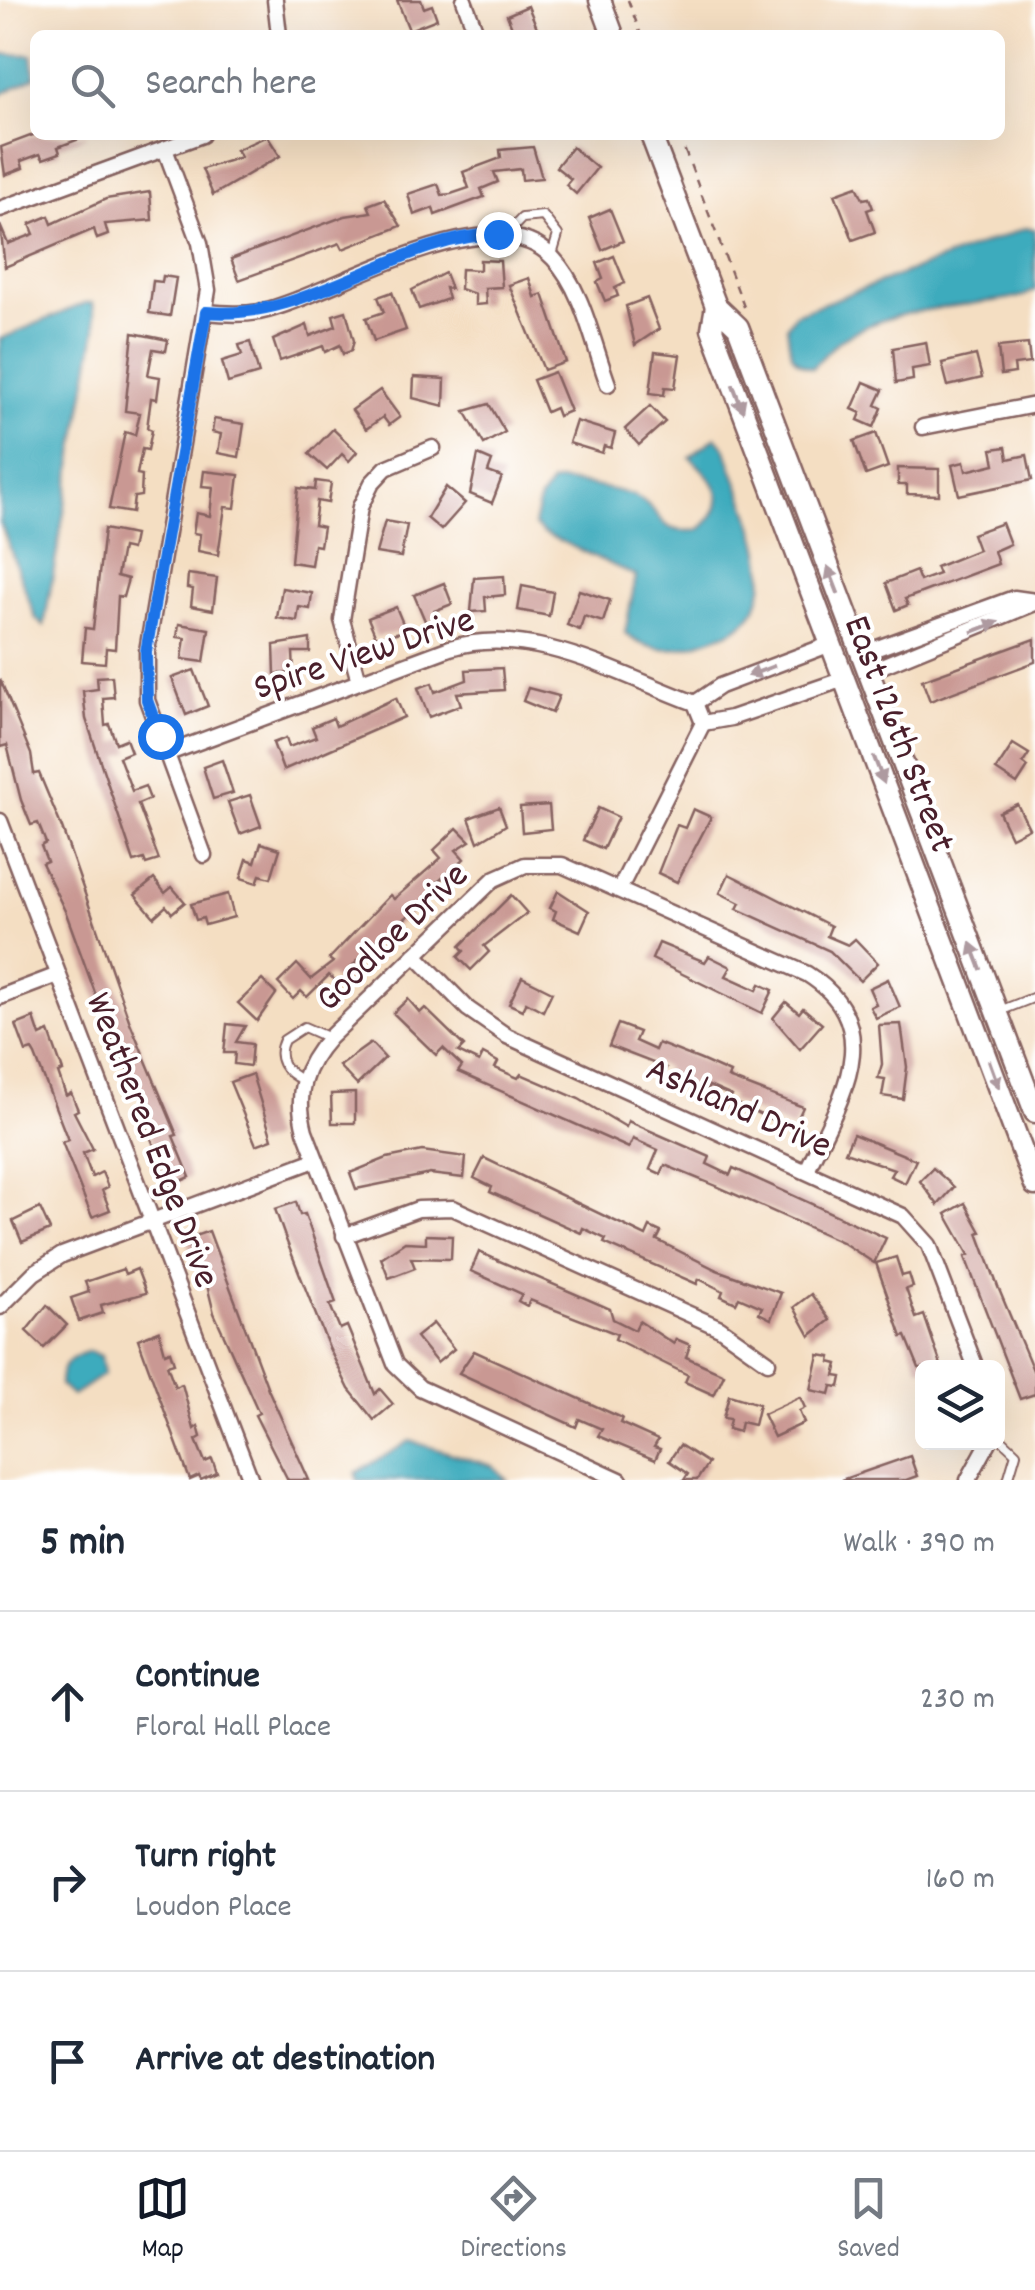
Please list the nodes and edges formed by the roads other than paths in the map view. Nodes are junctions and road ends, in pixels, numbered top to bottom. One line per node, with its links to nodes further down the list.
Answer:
1 (275, 0): 4 (street)
2 (464, 0): 5 (street)
3 (600, 0): 6 (main road)
4 (278, 30)
5 (475, 30)
6 (611, 30)
7 (185, 140): 9 (street)
8 (653, 140): 13 (main road, East 126th Street)
9 (165, 148): 10 (street); 14 (street)
10 (0, 209)
11 (507, 234): 12 (street); 12 (lane); 14 (street)
12 (552, 256): 15 (street)
13 (716, 306): 22 (main road, East 126th Street, one-way to 22); 23 (main road, East 126th Street, one-way to 13)
14 (206, 312): 28 (street)
15 (608, 384)
16 (1035, 405): 17 (street)
17 (923, 426)
18 (433, 448): 25 (street)
19 (1035, 602): 20 (street); 21 (street, one-way to 19)
20 (948, 622): 21 (lane); 23 (street)
21 (954, 639): 23 (street)
22 (831, 644): 23 (lane); 24 (main road, East 126th Street); 26 (street, one-way to 26)
23 (860, 653): 24 (lane); 36 (main road, East 126th Street, one-way to 23)
24 (844, 679): 27 (street); 42 (main road, East 126th Street, one-way to 42)
25 (359, 681): 26 (street, Spire View Drive); 28 (street, Spire View Drive)
26 (695, 703): 27 (street)
27 (702, 722): 31 (street)
28 (166, 754): 30 (street)
29 (0, 821): 33 (street, Weathered Edge Drive)
30 (204, 854)
31 (620, 888): 32 (street, Goodloe Drive); 41 (street, Goodloe Drive)
32 (415, 955): 37 (street, Goodloe Drive); 41 (street, Ashland Drive)
33 (58, 975): 34 (street); 43 (street, Weathered Edge Drive)
34 (0, 997)
35 (1035, 998): 36 (lane)
36 (997, 1012): 39 (main road, East 126th Street)
37 (329, 1038): 38 (street, Goodloe Drive); 38 (lane)
38 (303, 1080): 40 (street)
39 (1035, 1112)
40 (316, 1160): 43 (street); 44 (street)
41 (808, 1170): 46 (street, Ashland Drive)
42 (1035, 1185)
43 (151, 1222): 45 (street); 51 (street, Weathered Edge Drive)
44 (344, 1236): 47 (street); 52 (street)
45 (0, 1307)
46 (973, 1360)
47 (768, 1362)
48 (1005, 1442): 53 (lane)
49 (985, 1450): 50 (street)
50 (970, 1479)
51 (251, 1480)
52 (620, 1480)
53 (1008, 1480)

